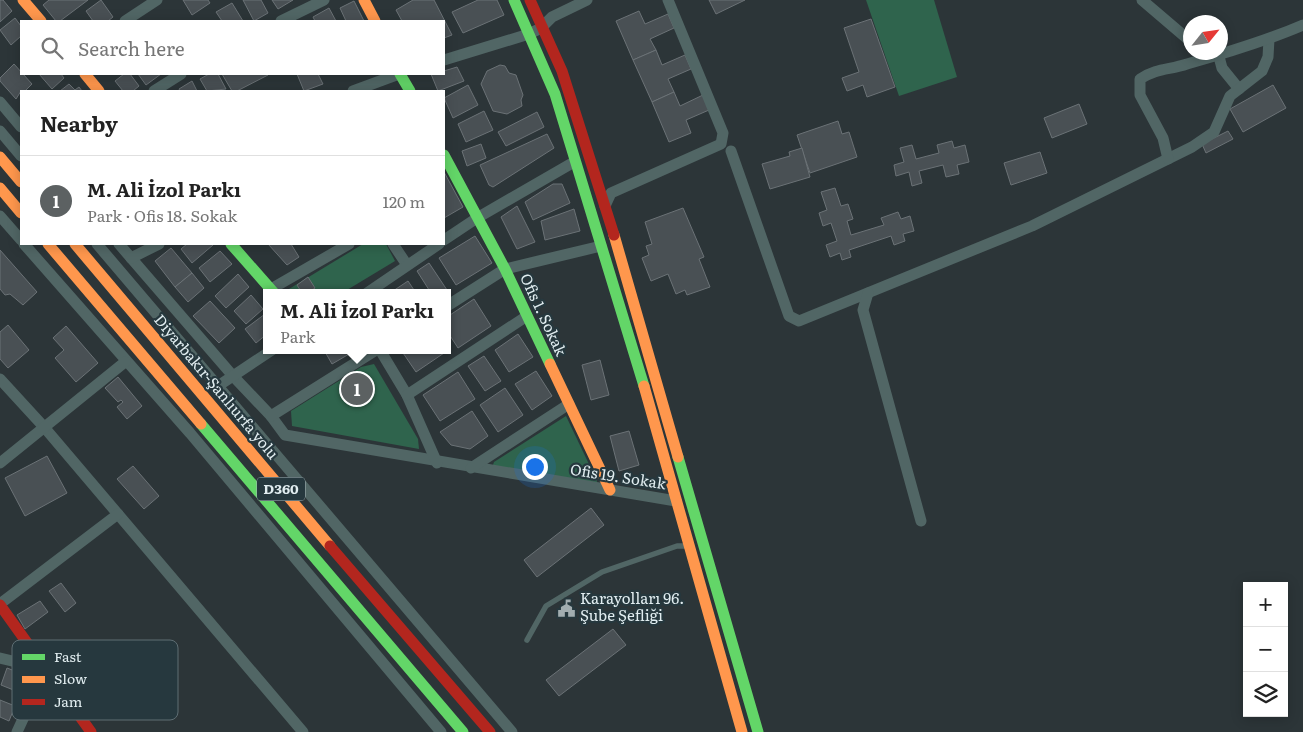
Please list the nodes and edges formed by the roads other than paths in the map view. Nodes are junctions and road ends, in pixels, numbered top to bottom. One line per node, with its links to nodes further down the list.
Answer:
1 (157, 0): 11 (street)
2 (324, 0): 12 (street)
3 (364, 0): 13 (main road)
4 (514, 0): 16 (main road)
5 (530, 0): 15 (main road)
6 (587, 0): 15 (street)
7 (668, 0): 35 (street)
8 (1142, 0): 17 (street)
9 (25, 1): 10 (main road)
10 (40, 20)
11 (127, 20)
12 (283, 20)
13 (374, 20)
14 (1303, 25): 18 (street)
15 (542, 28): 16 (street); 43 (main road)
16 (529, 34): 20 (street); 40 (main road)
17 (1183, 35)
18 (1269, 39): 19 (street); 27 (street)
19 (1228, 49)
20 (445, 60)
21 (1187, 60): 39 (street)
22 (1218, 60): 27 (street)
23 (86, 75): 28 (main road)
24 (179, 75): 29 (street)
25 (397, 75): 30 (street)
26 (401, 75): 31 (main road)
27 (1239, 89): 39 (street)
28 (98, 90)
29 (156, 90)
30 (356, 90)
31 (409, 90)
32 (0, 102): 33 (street)
33 (20, 126)
34 (0, 131): 36 (street)
35 (725, 143): 43 (street); 67 (street)
36 (20, 155)
37 (0, 157): 41 (main road)
38 (445, 157): 46 (main road, Ofis 1. Sokak)
39 (1168, 159): 66 (street)
40 (574, 162): 46 (street); 59 (main road)
41 (20, 181)
42 (0, 188): 44 (main road)
43 (605, 206): 103 (main road)
44 (20, 212)
45 (0, 216): 47 (street)
46 (478, 218): 48 (street); 62 (main road, Ofis 1. Sokak)
47 (20, 239)
48 (445, 239)
49 (25, 245): 74 (street)
50 (49, 245): 99 (main road, D360)
51 (75, 245): 100 (main road, Diyarbakır-Şanlıurfa yolu / D360)
52 (98, 245): 77 (street)
53 (120, 245): 60 (street)
54 (158, 245): 60 (street)
55 (232, 245): 63 (main road)
56 (347, 245): 64 (street)
57 (395, 245): 61 (street)
58 (437, 245): 61 (street)
59 (601, 246): 62 (street); 86 (main road)
60 (131, 258): 75 (street)
61 (407, 265): 65 (street)
62 (505, 269): 68 (street); 70 (main road, Ofis 1. Sokak)
63 (270, 289)
64 (275, 289)
65 (373, 289)
66 (868, 293): 67 (street); 69 (street)
67 (853, 300): 69 (street)
68 (451, 303)
69 (863, 310): 88 (street)
70 (527, 316): 78 (street); 79 (main road, Ofis 1. Sokak)
71 (266, 354): 75 (street)
72 (372, 354): 80 (street)
73 (381, 354): 78 (street)
74 (125, 362): 81 (street); 98 (street)
75 (233, 376): 77 (street); 80 (street)
76 (0, 379): 81 (street)
77 (218, 386): 101 (street)
78 (407, 395): 83 (street)
79 (569, 404): 84 (street); 85 (main road, Ofis 1. Sokak)
80 (271, 416): 83 (street, Ofis 19. Sokak)
81 (44, 427): 82 (street); 87 (street)
82 (0, 463)
83 (437, 463): 84 (street, Ofis 19. Sokak)
84 (471, 468): 85 (street, Ofis 19. Sokak)
85 (610, 490): 86 (street, Ofis 19. Sokak)
86 (676, 501): 89 (main road)
87 (118, 514): 90 (street); 97 (street)
88 (921, 521)
89 (688, 546): 92 (lane); 102 (main road)
90 (0, 605): 91 (main road)
91 (25, 640)
92 (527, 640)
93 (23, 720): 95 (street)
94 (82, 720): 96 (main road)
95 (17, 732)
96 (91, 732)
97 (303, 732)
98 (441, 732)
99 (463, 732)
100 (490, 732)
101 (512, 732)
102 (742, 732)
103 (758, 732)

